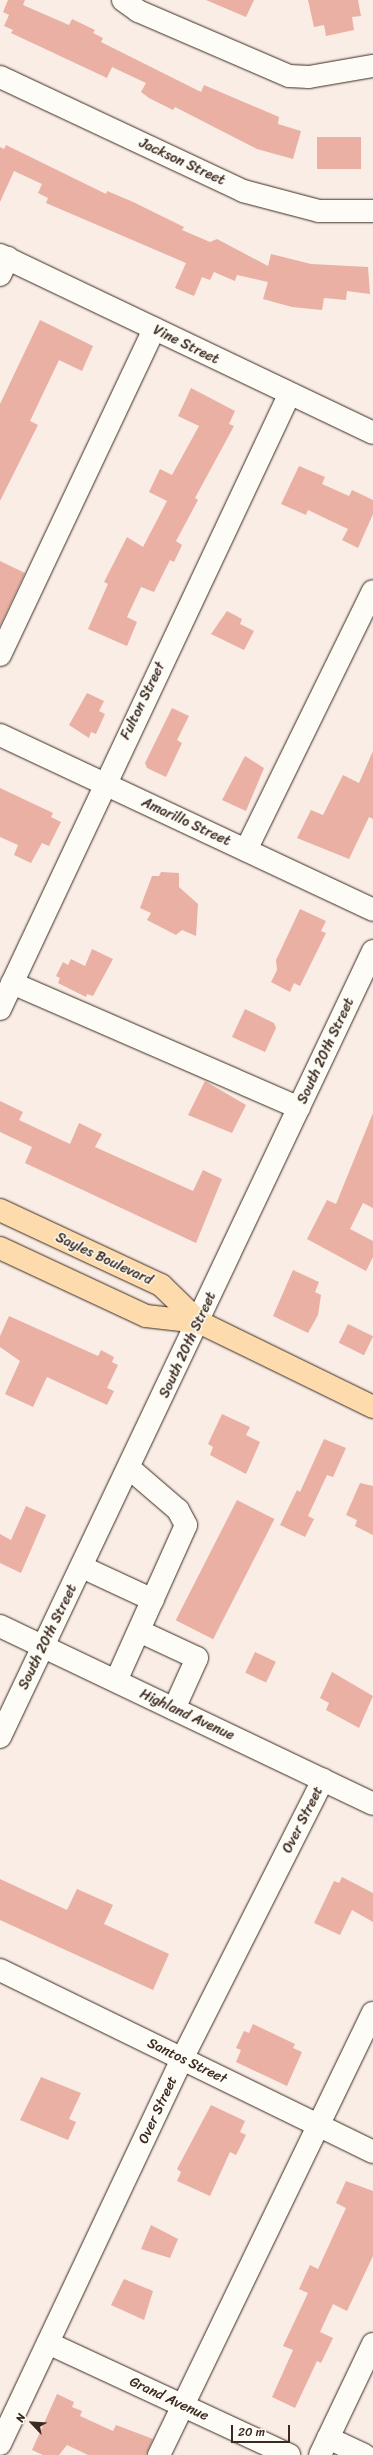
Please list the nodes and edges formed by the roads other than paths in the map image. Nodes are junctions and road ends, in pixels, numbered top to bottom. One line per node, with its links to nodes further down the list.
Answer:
1 (123, 0): 2 (street)
2 (373, 66)
3 (0, 77): 4 (street, Jackson Street)
4 (373, 210)
5 (3, 263): 6 (street, Vine Street)
6 (154, 329): 7 (street, Vine Street); 10 (street)
7 (289, 395): 8 (street, Vine Street); 12 (street, Fulton Street)
8 (373, 434)
9 (373, 591): 13 (street)
10 (0, 655)
11 (0, 734): 12 (street, Amarillo Street)
12 (104, 783): 13 (street, Amarillo Street); 16 (street, Fulton Street)
13 (246, 850): 14 (street, Amarillo Street)
14 (373, 910)
15 (373, 951): 18 (street, South 20th Street)
16 (12, 983): 17 (street, Fulton Street); 18 (street)
17 (0, 1009)
18 (299, 1108): 21 (street, South 20th Street)
19 (0, 1210): 21 (main road, Sayles Boulevard)
20 (0, 1248): 21 (main road, Sayles Boulevard)
21 (199, 1322): 22 (main road, Sayles Boulevard); 23 (street, South 20th Street)
22 (373, 1407)
23 (129, 1468): 24 (street, South 20th Street); 25 (street)
24 (82, 1567): 25 (street); 28 (street, South 20th Street)
25 (153, 1600): 27 (street)
26 (0, 1626): 28 (street, Highland Avenue)
27 (139, 1631): 29 (street); 30 (street)
28 (44, 1647): 29 (street, Highland Avenue); 31 (street, South 20th Street)
29 (116, 1681): 30 (street, Highland Avenue)
30 (174, 1709): 32 (street, Highland Avenue)
31 (0, 1737)
32 (323, 1780): 33 (street, Highland Avenue); 36 (street, Over Street)
33 (373, 1804)
34 (0, 1970): 36 (street, Santos Street)
35 (373, 2013): 37 (street)
36 (182, 2059): 37 (street, Santos Street); 39 (street, Over Street)
37 (319, 2125): 38 (street, Santos Street); 41 (street)
38 (373, 2152)
39 (48, 2343): 41 (street, Grand Avenue); 42 (street, Over Street)
40 (373, 2344): 43 (street)
41 (182, 2405): 44 (street); 45 (street, Grand Avenue)
42 (0, 2444)
43 (324, 2447): 46 (street)
44 (159, 2455)
45 (289, 2455)
46 (364, 2455)

